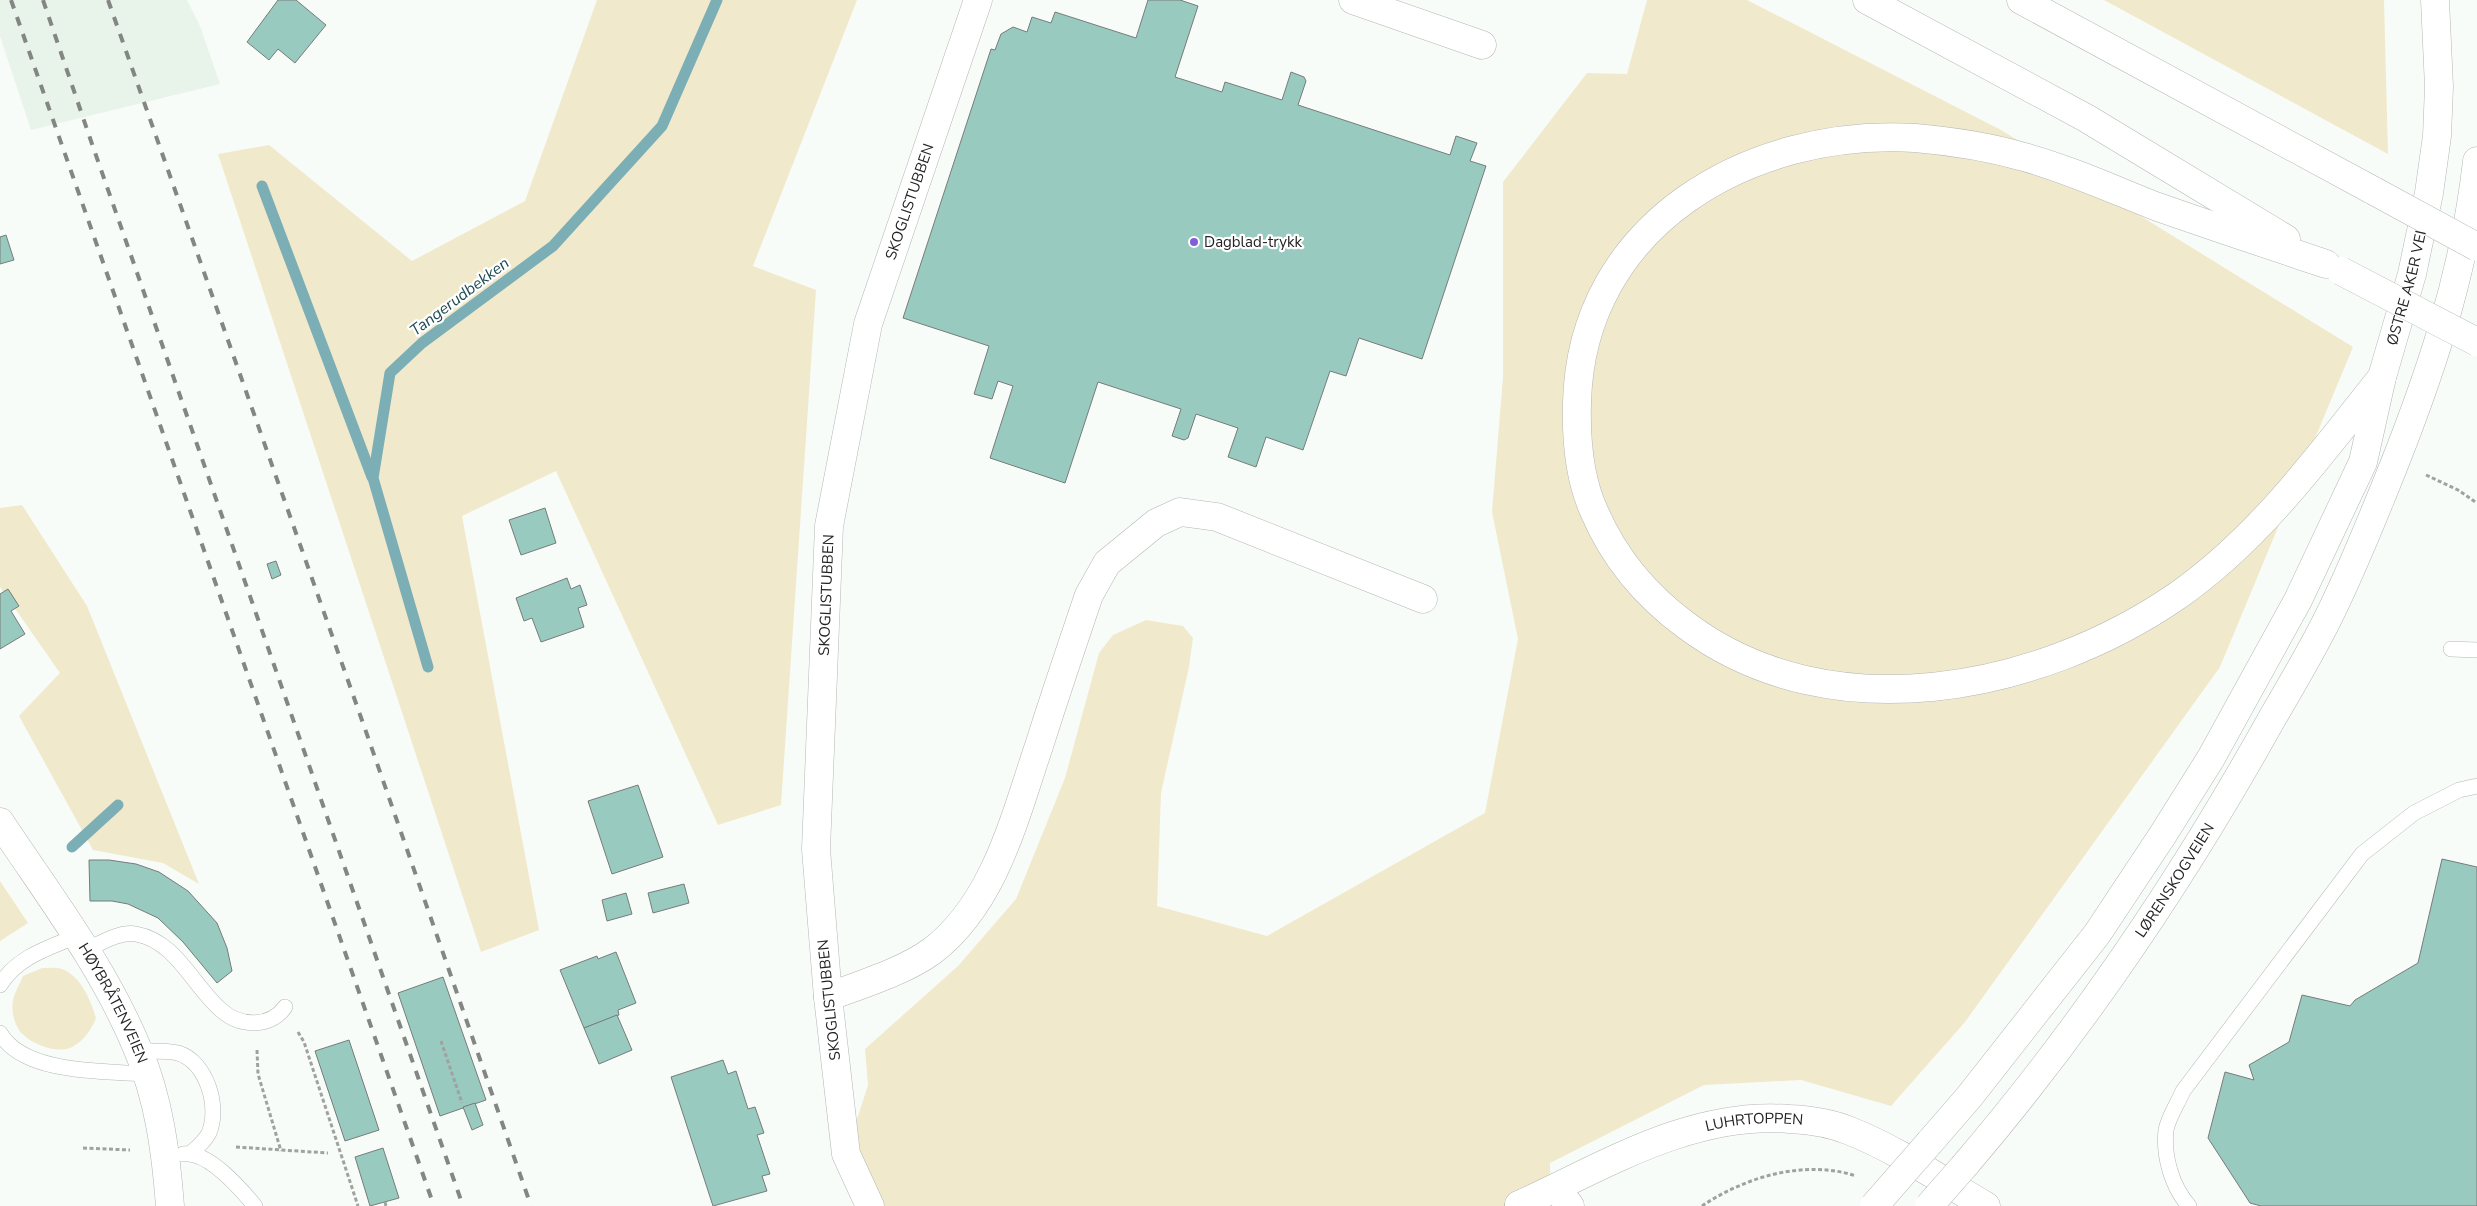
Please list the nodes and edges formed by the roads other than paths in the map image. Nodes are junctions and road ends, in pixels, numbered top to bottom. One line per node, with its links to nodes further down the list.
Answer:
1 (978, 0): 19 (main road, SKOGLISTUBBEN)
2 (1354, 0): 6 (main road)
3 (1867, 0): 9 (main road)
4 (2021, 0): 8 (main road, bridge)
5 (2435, 0): 11 (main road, ØSTRE AKER VEI)
6 (1482, 45)
7 (2477, 161): 30 (main road, LØRENSKOGVEIEN, bridge)
8 (2477, 247)
9 (2334, 268): 10 (main road, bridge); 11 (main road)
10 (2477, 342)
11 (2382, 377): 29 (main road, ØSTRE AKER VEI, bridge)
12 (1423, 599): 19 (main road)
13 (2451, 649): 14 (lane)
14 (2477, 650)
15 (2477, 786): 32 (lane)
16 (0, 822): 17 (main road, HØYBRÅTENVEIEN)
17 (81, 943): 18 (lane); 20 (lane); 22 (main road, HØYBRÅTENVEIEN)
18 (0, 985)
19 (828, 997): 27 (main road, SKOGLISTUBBEN)
20 (282, 1011)
21 (0, 1033): 22 (lane)
22 (142, 1063): 23 (main road, HØYBRÅTENVEIEN); 23 (lane)
23 (178, 1154): 25 (main road, HØYBRÅTENVEIEN); 26 (lane)
24 (1563, 1197): 28 (main road, LUHRTOPPEN); 31 (main road, LUHRTOPPEN)
25 (170, 1206)
26 (255, 1206)
27 (870, 1206)
28 (1519, 1206)
29 (1874, 1206)
30 (1929, 1206)
31 (1986, 1206)
32 (2189, 1206)

